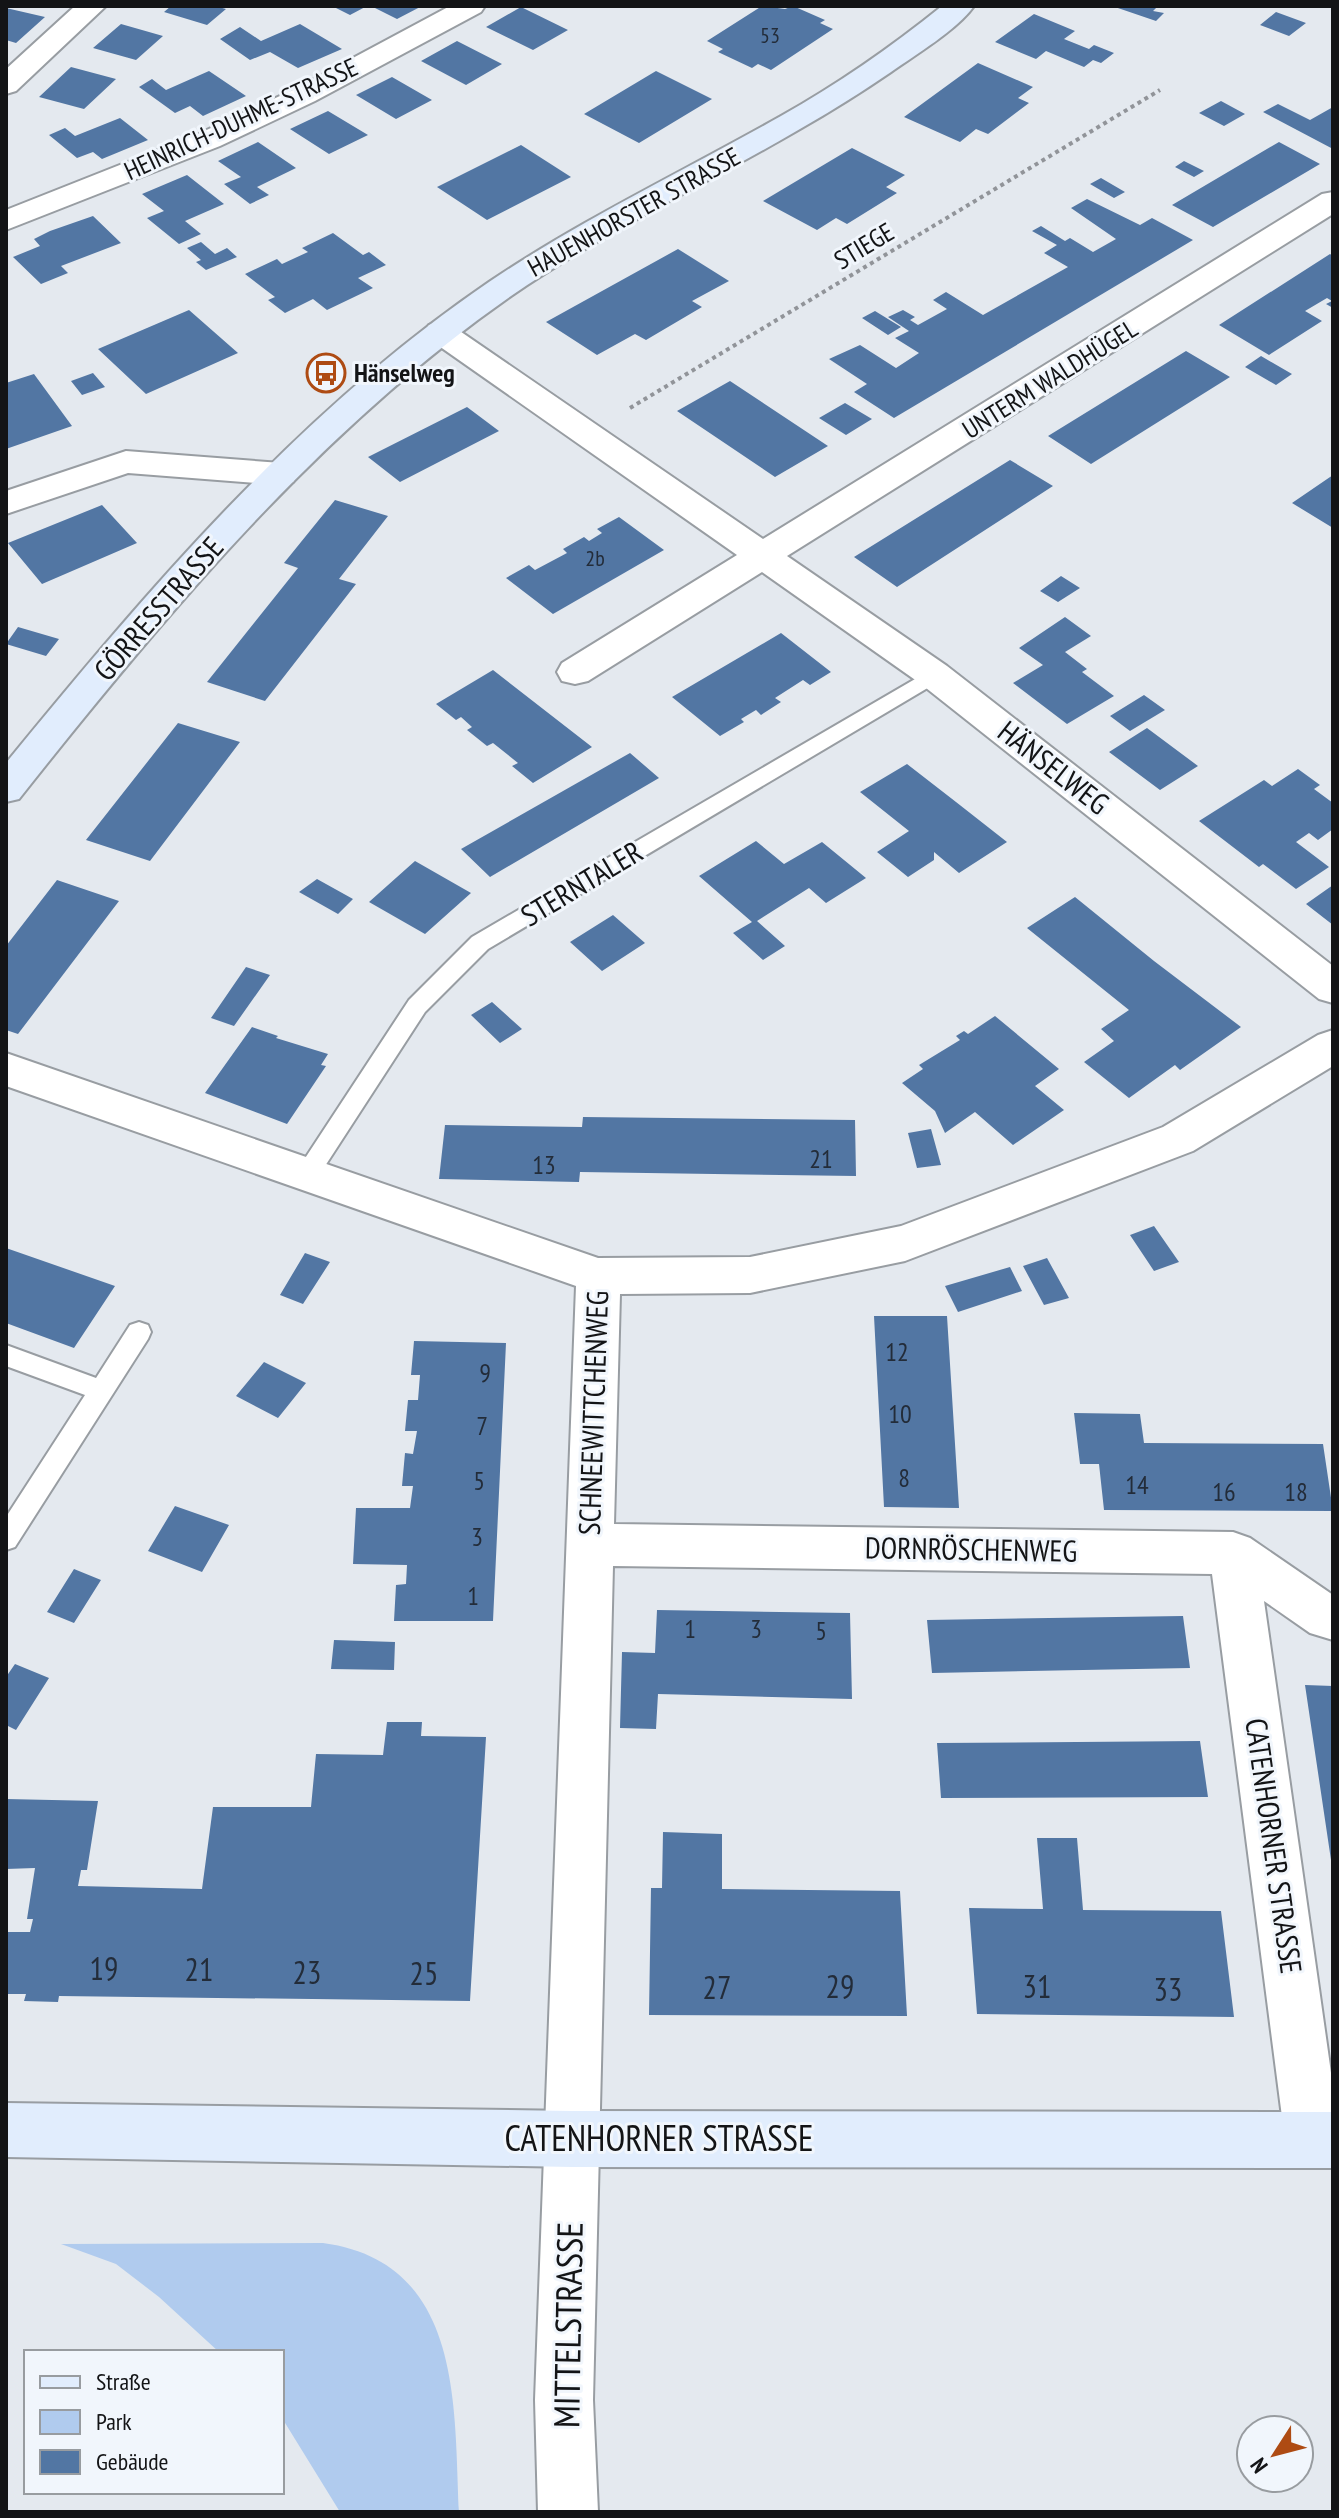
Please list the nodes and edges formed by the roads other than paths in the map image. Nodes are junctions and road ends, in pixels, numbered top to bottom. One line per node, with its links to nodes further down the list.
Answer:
1 (92, 6): 4 (street)
2 (471, 6): 6 (street, HEINRICH-DUHME-STRASSE)
3 (960, 6): 7 (street, HAUENHORSTER STRASSE)
4 (6, 85)
5 (1333, 201): 11 (street, UNTERM WALDHÜGEL)
6 (6, 221)
7 (440, 332): 8 (street, HAUENHORSTER STRASSE); 11 (street, HÄNSELWEG)
8 (320, 435): 9 (street, GÖRRESSTRASSE)
9 (281, 474): 10 (street); 14 (street, GÖRRESSTRASSE)
10 (6, 503)
11 (766, 556): 12 (street); 13 (street, HÄNSELWEG)
12 (575, 672)
13 (934, 675): 15 (street, HÄNSELWEG); 18 (lane, STERNTALER)
14 (6, 789)
15 (1333, 988)
16 (1333, 1046): 19 (street, SCHNEEWITTCHENWEG)
17 (6, 1069): 18 (street)
18 (306, 1176): 19 (street)
19 (598, 1276): 24 (street, SCHNEEWITTCHENWEG)
20 (139, 1332): 22 (lane)
21 (6, 1355): 22 (lane)
22 (101, 1390): 23 (lane)
23 (6, 1539)
24 (589, 1545): 25 (street, DORNRÖSCHENWEG); 28 (street, SCHNEEWITTCHENWEG)
25 (1233, 1553): 26 (street); 29 (street, CATENHORNER STRASSE)
26 (1333, 1618)
27 (6, 2130): 28 (street, CATENHORNER STRASSE)
28 (572, 2139): 29 (street, CATENHORNER STRASSE); 30 (street, MITTELSTRASSE)
29 (1323, 2140)
30 (568, 2512)

